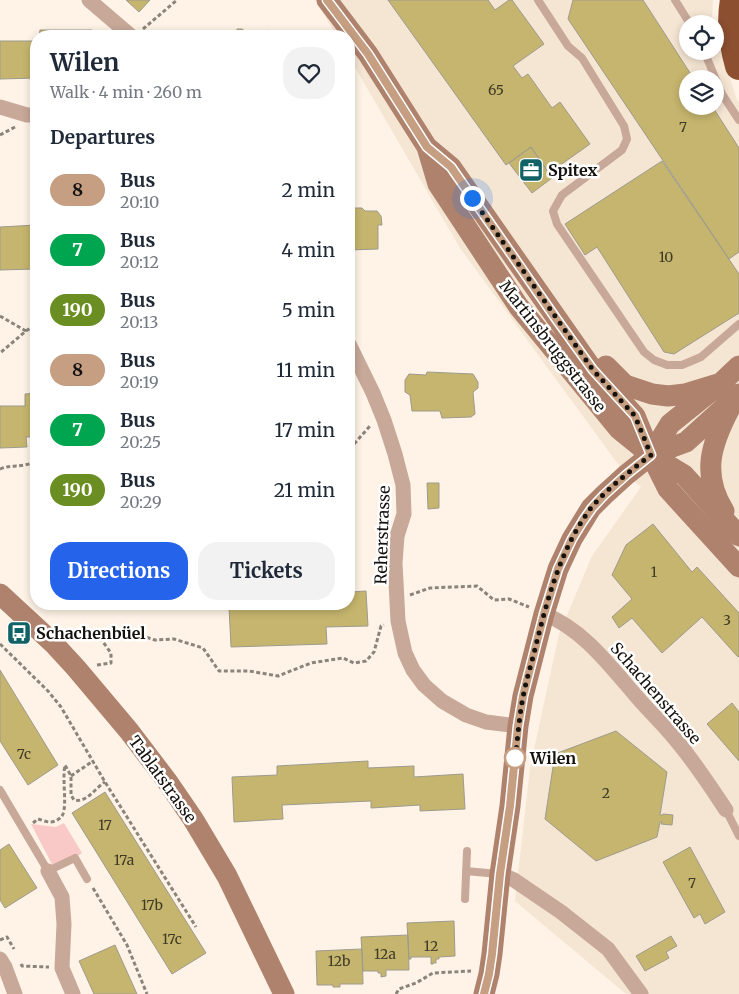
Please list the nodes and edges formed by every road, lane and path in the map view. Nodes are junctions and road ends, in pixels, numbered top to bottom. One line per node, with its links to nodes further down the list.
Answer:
1 (89, 0): 8 (street)
2 (177, 0): 9 (path)
3 (327, 0): 10 (street, Martinsbruggstrasse)
4 (538, 0): 20 (lane)
5 (675, 0): 7 (lane)
6 (734, 0): 13 (highway)
7 (684, 15)
8 (133, 30)
9 (141, 30)
10 (350, 30)
11 (355, 37): 17 (street, Martinsbruggstrasse)
12 (708, 60): 16 (lane)
13 (739, 66)
14 (0, 107): 15 (street)
15 (30, 115)
16 (739, 120)
17 (427, 147): 19 (street, Martinsbruggstrasse); 29 (street, Martinsbruggstrasse)
18 (0, 316): 22 (path)
19 (557, 320): 26 (street, Martinsbruggstrasse); 29 (street, Martinsbruggstrasse)
20 (739, 324)
21 (30, 328): 22 (path)
22 (26, 331): 23 (path)
23 (0, 354)
24 (355, 356): 27 (street, Reherstrasse)
25 (739, 366): 26 (street)
26 (731, 392): 29 (street); 32 (street, Martinsbruggstrasse)
27 (384, 420): 28 (path); 37 (street, Reherstrasse)
28 (355, 443)
29 (651, 455): 32 (street, Martinsbruggstrasse); 33 (street, Martinsbruggstrasse); 36 (street)
30 (30, 463): 31 (path)
31 (0, 469)
32 (739, 535)
33 (739, 567)
34 (0, 594): 39 (street, Tablatstrasse)
35 (408, 596): 36 (path)
36 (536, 611): 40 (street); 45 (street, Schachenstrasse)
37 (398, 621): 39 (path); 40 (street, Reherstrasse)
38 (0, 644): 41 (path)
39 (76, 668): 62 (street, Tablatstrasse)
40 (518, 726): 51 (street)
41 (93, 761): 42 (path); 43 (path)
42 (71, 776): 43 (path); 46 (path)
43 (105, 782): 54 (path)
44 (0, 790): 46 (lane)
45 (726, 810): 47 (lane)
46 (24, 829): 49 (lane)
47 (739, 836)
48 (467, 851): 50 (lane)
49 (48, 871): 52 (lane); 57 (street)
50 (466, 871): 51 (lane); 53 (lane)
51 (500, 874): 58 (street); 65 (street)
52 (88, 880): 61 (path)
53 (465, 899)
54 (196, 927)
55 (0, 958): 59 (street)
56 (22, 966): 57 (path)
57 (62, 968): 60 (street)
58 (489, 974): 63 (path); 64 (street)
59 (15, 994)
60 (73, 994)
61 (147, 994)
62 (284, 994)
63 (396, 994)
64 (484, 994)
65 (641, 994)

